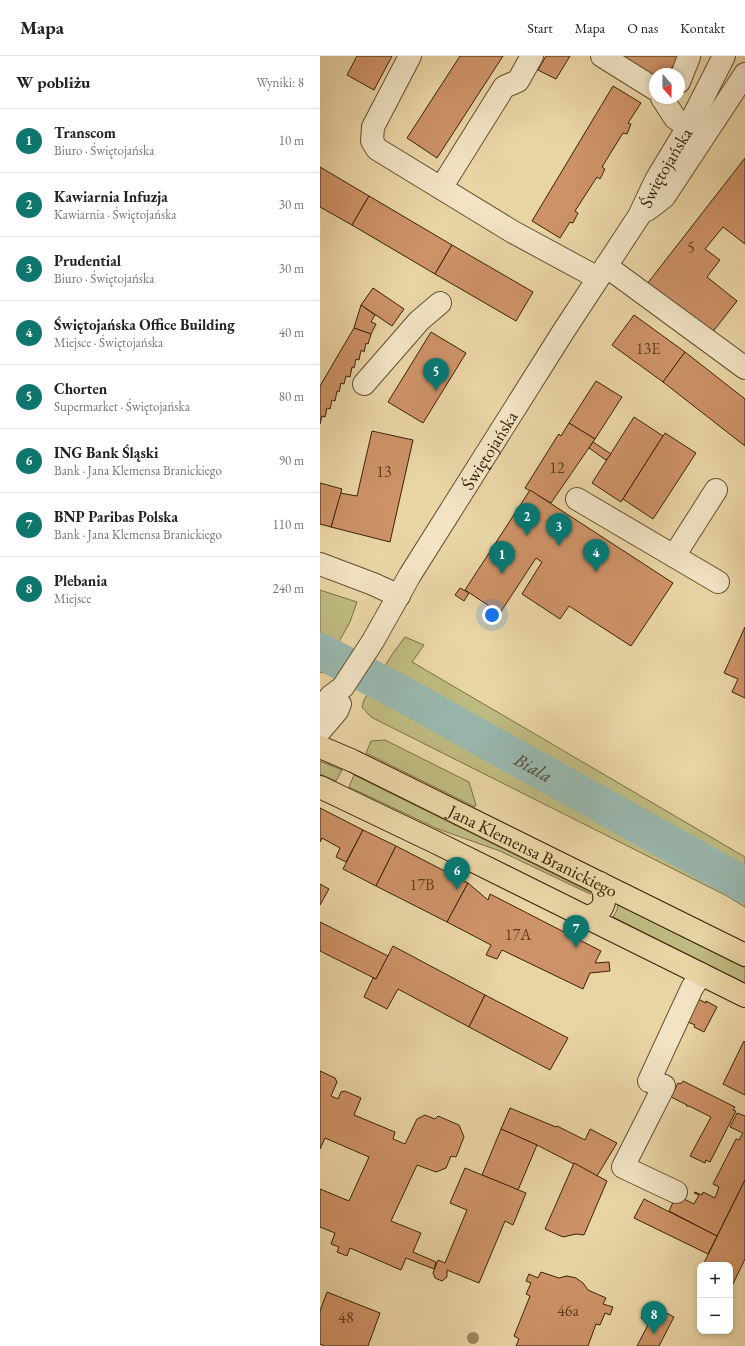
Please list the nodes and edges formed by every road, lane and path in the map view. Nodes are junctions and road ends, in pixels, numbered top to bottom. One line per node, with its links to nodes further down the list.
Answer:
1 (410, 56): 11 (street)
2 (532, 56): 11 (street)
3 (602, 56): 8 (street)
4 (724, 56): 10 (street, Świętojańska)
5 (689, 58): 6 (street)
6 (685, 68)
7 (745, 74): 12 (street, Świętojańska)
8 (649, 85)
9 (669, 104): 10 (street)
10 (688, 127): 12 (street, Świętojańska)
11 (441, 188): 13 (street)
12 (640, 216): 13 (street, Świętojańska)
13 (602, 272): 15 (street); 22 (street, Świętojańska)
14 (440, 303): 16 (street)
15 (745, 368)
16 (364, 384)
17 (716, 490): 19 (street)
18 (577, 499): 19 (street)
19 (674, 556): 21 (street)
20 (320, 564): 22 (street)
21 (718, 582)
22 (399, 596): 23 (street, Świętojańska)
23 (343, 687): 24 (street, Świętojańska); 25 (street, Świętojańska)
24 (320, 712)
25 (320, 731)
26 (320, 747): 28 (main road, Jana Klemensa Branickiego)
27 (320, 787): 29 (main road, Jana Klemensa Branickiego)
28 (600, 883): 29 (main road); 30 (main road, Jana Klemensa Branickiego)
29 (585, 917): 31 (main road, Jana Klemensa Branickiego)
30 (745, 955)
31 (701, 974): 32 (main road, Jana Klemensa Branickiego); 33 (street)
32 (745, 996)
33 (676, 1192)

